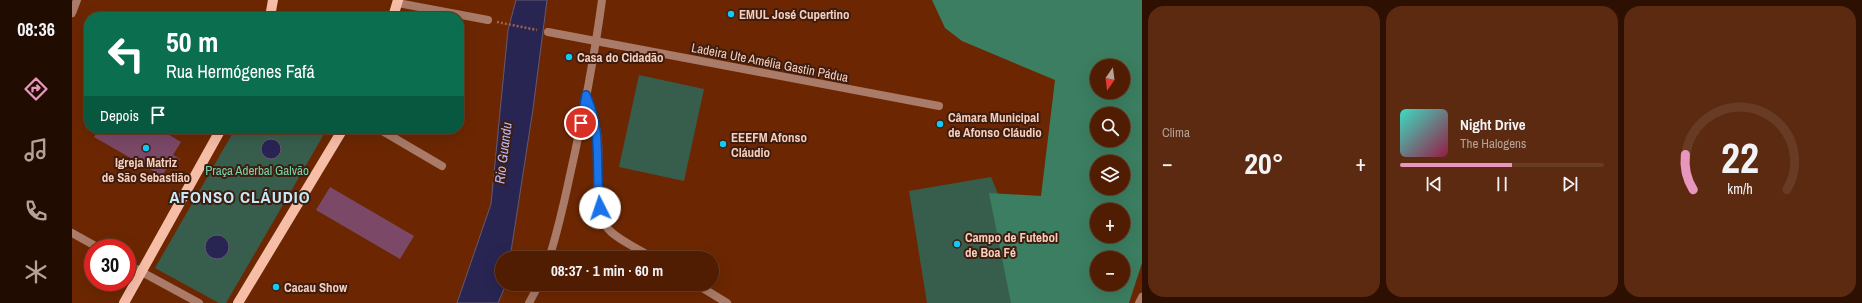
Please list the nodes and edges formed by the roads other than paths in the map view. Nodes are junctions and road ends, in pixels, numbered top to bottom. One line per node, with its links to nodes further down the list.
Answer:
1 (77, 0): 8 (street)
2 (273, 0): 5 (main road)
3 (602, 0): 12 (street)
4 (398, 2): 6 (main road); 7 (street)
5 (271, 12)
6 (395, 12)
7 (448, 12)
8 (72, 13)
9 (464, 15): 10 (street)
10 (488, 20)
11 (548, 32): 12 (street, Ladeira Ute Amélia Gastin Pádua)
12 (596, 42): 13 (street); 14 (street, Ladeira Ute Amélia Gastin Pádua)
13 (586, 95): 21 (street); 22 (street)
14 (939, 106)
15 (218, 134): 24 (main road)
16 (340, 134): 31 (main road)
17 (388, 134): 18 (street)
18 (442, 166)
19 (72, 233): 20 (street)
20 (84, 240)
21 (551, 251)
22 (642, 251)
23 (136, 268): 24 (street)
24 (141, 271): 29 (main road); 30 (street)
25 (535, 291): 32 (street)
26 (705, 291): 28 (street)
27 (1142, 297): 34 (street)
28 (717, 301): 33 (street)
29 (124, 303)
30 (199, 303)
31 (238, 303)
32 (529, 303)
33 (727, 303)
34 (1139, 303)

